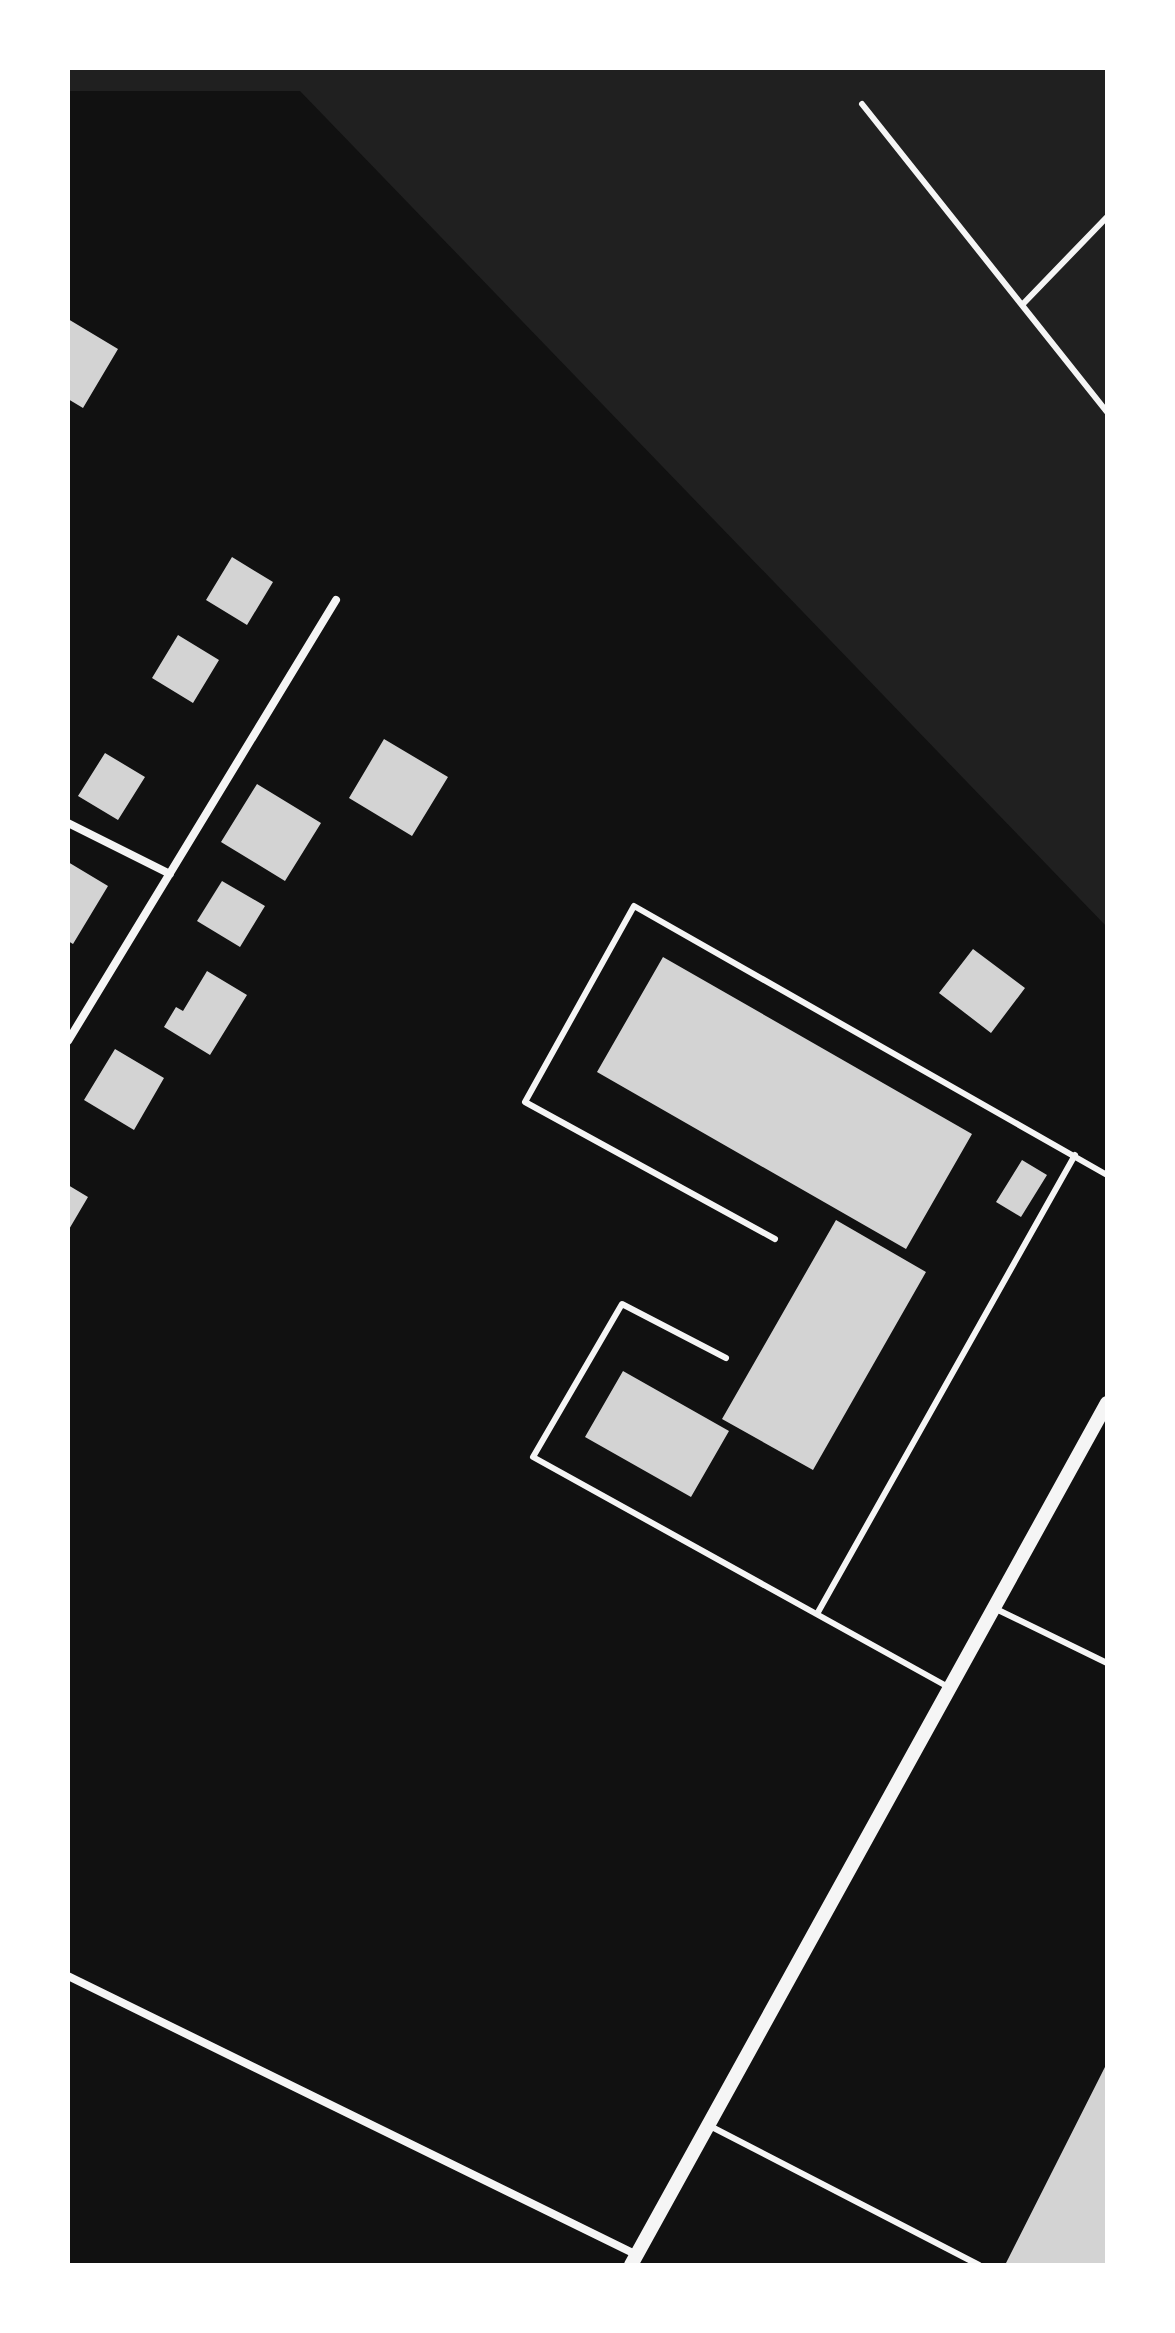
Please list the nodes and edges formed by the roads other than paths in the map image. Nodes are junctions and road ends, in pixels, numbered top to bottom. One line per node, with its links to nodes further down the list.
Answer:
1 (862, 104): 3 (lane)
2 (1107, 217): 3 (lane)
3 (1022, 305): 4 (lane)
4 (1107, 412)
5 (336, 600): 7 (street)
6 (68, 823): 7 (street)
7 (170, 874): 8 (street)
8 (68, 1041)
9 (1075, 1155): 10 (lane); 11 (lane); 15 (lane)
10 (1107, 1175)
11 (775, 1239)
12 (726, 1358): 15 (lane)
13 (1107, 1403): 14 (street)
14 (994, 1608): 16 (lane); 17 (street)
15 (817, 1614): 17 (lane)
16 (1107, 1663)
17 (950, 1688): 19 (street)
18 (68, 1976): 20 (street)
19 (708, 2125): 20 (street); 21 (lane)
20 (634, 2260)
21 (979, 2265)

